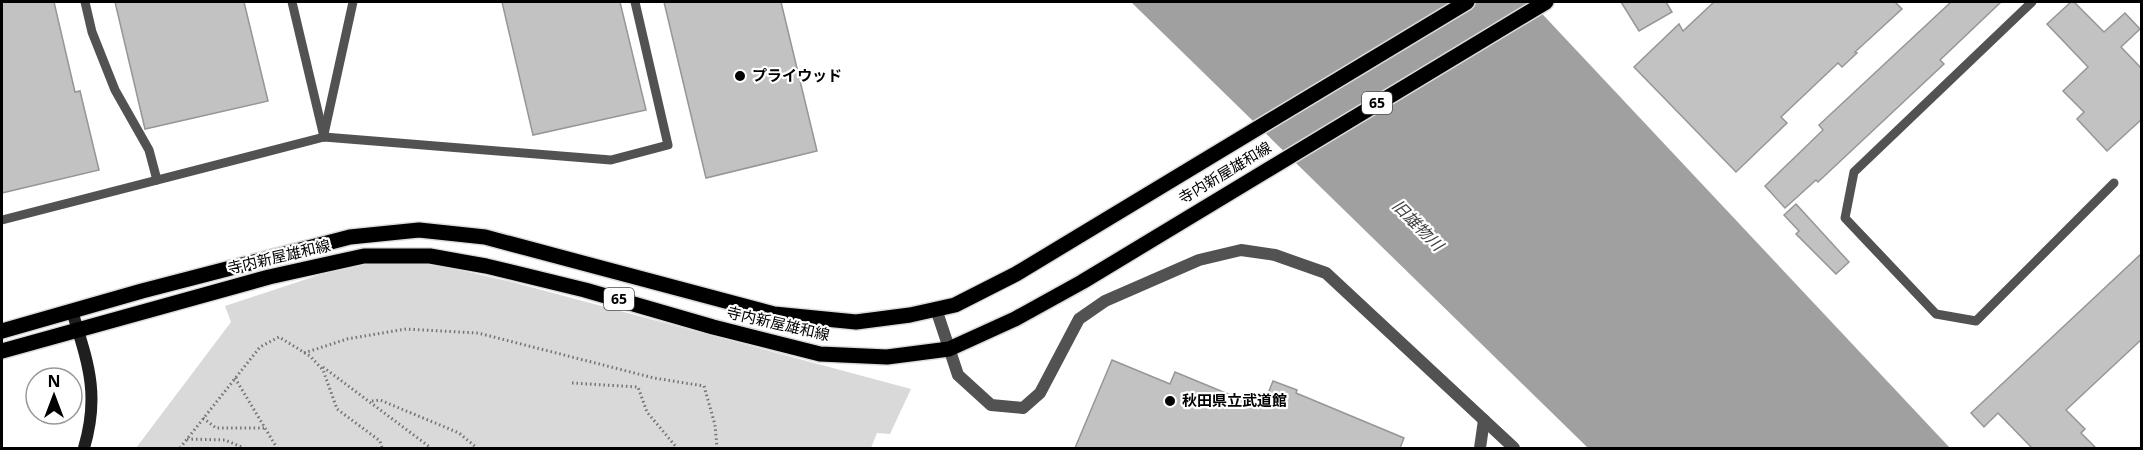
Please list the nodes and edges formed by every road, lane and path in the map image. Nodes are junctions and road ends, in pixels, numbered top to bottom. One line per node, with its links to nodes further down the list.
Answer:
1 (85, 2): 9 (lane)
2 (292, 2): 8 (lane)
3 (352, 2): 8 (lane)
4 (635, 2): 8 (lane)
5 (1467, 2): 12 (main road, 寺内新屋雄和線 / 65)
6 (1546, 2): 16 (main road, 寺内新屋雄和線 / 65)
7 (2032, 2): 10 (lane)
8 (324, 137): 9 (lane)
9 (157, 180): 11 (lane)
10 (2114, 183)
11 (2, 220)
12 (936, 309): 13 (main road, 寺内新屋雄和線 / 65); 16 (street)
13 (72, 311): 14 (street); 15 (main road, 寺内新屋雄和線 / 65)
14 (77, 329): 16 (main road, 寺内新屋雄和線 / 65); 17 (main road, 寺内新屋雄和線 / 65); 27 (street)
15 (2, 331)
16 (949, 349): 24 (street)
17 (2, 351)
18 (304, 353): 19 (path); 20 (path); 35 (path)
19 (315, 361): 22 (path); 31 (path)
20 (235, 377): 23 (path); 25 (path)
21 (572, 383): 34 (path)
22 (370, 401): 32 (path); 33 (path)
23 (203, 418): 25 (path); 26 (path)
24 (1484, 420): 36 (street); 37 (street)
25 (265, 428): 30 (path)
26 (188, 439): 28 (path); 29 (path)
27 (84, 448)
28 (180, 448)
29 (244, 448)
30 (277, 448)
31 (382, 448)
32 (431, 448)
33 (477, 448)
34 (677, 448)
35 (717, 448)
36 (1480, 448)
37 (1514, 448)

